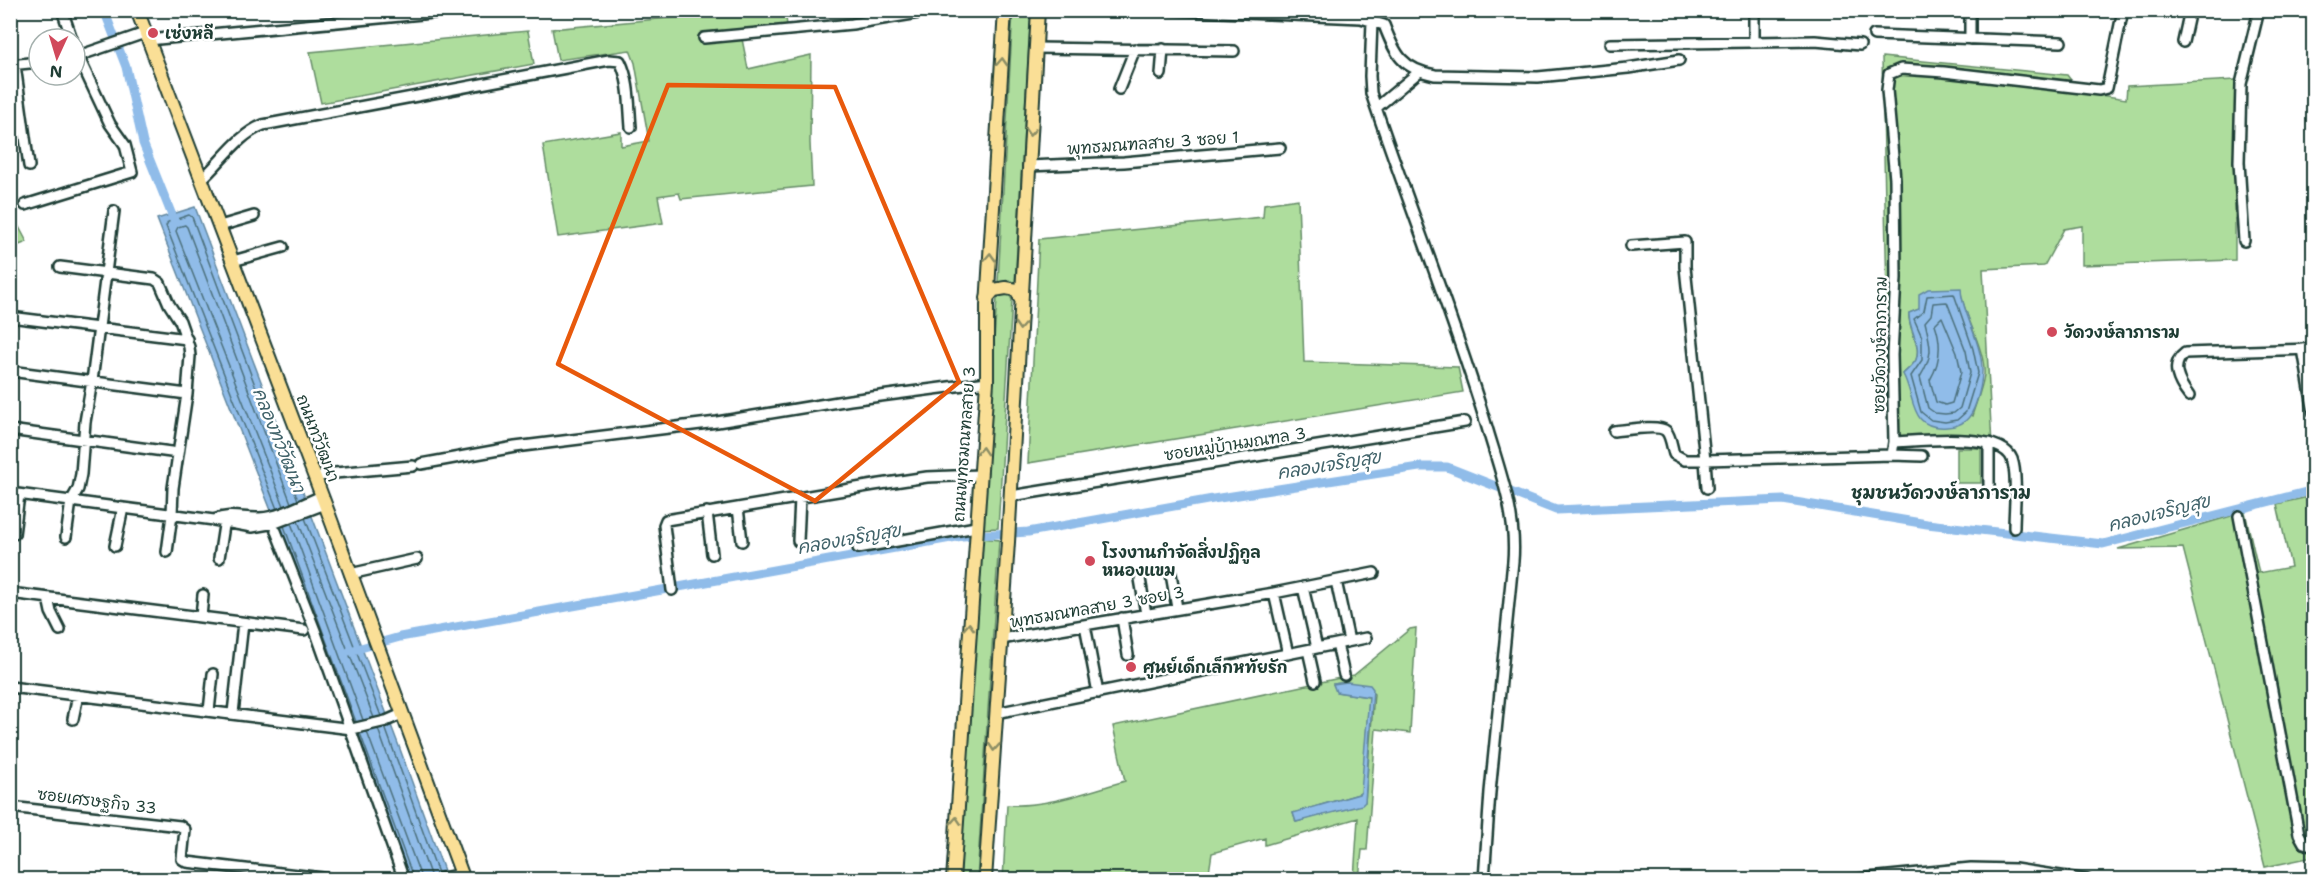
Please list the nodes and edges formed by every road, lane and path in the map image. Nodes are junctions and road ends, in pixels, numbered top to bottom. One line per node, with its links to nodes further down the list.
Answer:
1 (62, 10): 14 (street)
2 (136, 10): 15 (main road, ถนนทวีวัฒนา)
3 (464, 10): 15 (street)
4 (937, 10): 17 (street)
5 (1005, 10): 51 (main road, ถนนพุทธมณฑลสาย 3, one-way to 5)
6 (1038, 10): 24 (main road)
7 (1172, 10): 13 (street)
8 (1754, 10): 19 (street)
9 (1970, 10): 18 (street)
10 (2123, 10): 67 (street, ซอยวัดวงษ์ลาภาราม)
11 (2190, 10): 21 (street)
12 (2259, 10): 45 (street)
13 (1372, 21): 31 (street); 35 (street)
14 (68, 27)
15 (147, 36): 28 (street); 40 (main road, ถนนทวีวัฒนา)
16 (1874, 36): 18 (street)
17 (704, 38)
18 (1970, 39): 20 (street)
19 (1754, 42): 22 (street); 23 (street)
20 (2061, 42)
21 (2183, 42)
22 (1610, 44)
23 (1860, 45)
24 (1036, 48): 25 (street); 39 (main road, one-way to 39)
25 (1135, 49): 26 (street); 34 (street)
26 (1163, 49): 27 (street); 32 (street)
27 (1234, 51)
28 (87, 52)
29 (1679, 60): 31 (street)
30 (13, 65): 38 (street)
31 (1420, 71): 35 (street)
32 (1161, 74)
33 (87, 77): 41 (street)
34 (1119, 89)
35 (1376, 108): 147 (street)
36 (631, 127): 40 (street)
37 (1280, 148): 39 (street, พุทธมณฑลสาย 3 ซอย 1)
38 (29, 166)
39 (1028, 166): 52 (main road)
40 (202, 179): 44 (main road, ถนนทวีวัฒนา)
41 (25, 205)
42 (114, 211): 50 (street)
43 (254, 216): 44 (street)
44 (220, 226): 48 (main road, ถนนทวีวัฒนา)
45 (2244, 241)
46 (1631, 246): 72 (street)
47 (283, 247): 48 (street)
48 (233, 261): 74 (main road, ถนนทวีวัฒนา)
49 (60, 267): 50 (street)
50 (106, 272): 54 (street); 55 (street)
51 (987, 298): 52 (main road); 59 (main road, ถนนพุทธมณฑลสาย 3)
52 (1022, 300): 78 (main road, one-way to 78)
53 (10, 317): 54 (street)
54 (99, 328): 55 (street); 58 (street)
55 (187, 339): 60 (street)
56 (2308, 349): 61 (street); 62 (street)
57 (10, 371): 58 (street)
58 (92, 381): 60 (street); 66 (street)
59 (987, 382): 73 (main road, ถนนพุทธมณฑลสาย 3, one-way to 59); 74 (street)
60 (187, 394): 69 (street)
61 (2189, 396)
62 (2313, 413)
63 (1465, 422): 78 (street, ซอยหมู่บ้านมณฑล 3)
64 (10, 430): 66 (street)
65 (1614, 431): 72 (street)
66 (82, 440): 69 (street); 81 (street)
67 (1894, 442): 68 (street); 70 (street, ซอยวัดวงษ์ลาภาราม)
68 (1989, 442): 76 (street); 89 (street)
69 (178, 453): 85 (street)
70 (1892, 455): 71 (street); 72 (street)
71 (1922, 456)
72 (1705, 460): 75 (street)
73 (980, 475): 79 (street); 90 (main road, ถนนพุทธมณฑลสาย 3)
74 (315, 477): 80 (main road, ถนนทวีวัฒนา)
75 (1707, 488)
76 (1989, 489)
77 (15, 494): 81 (street); 91 (street)
78 (1011, 496): 121 (main road)
79 (800, 498): 83 (street); 94 (street)
80 (323, 500): 88 (street); 102 (main road, ถนนทวีวัฒนา)
81 (71, 501): 82 (street); 92 (street)
82 (123, 508): 85 (street); 95 (street)
83 (738, 508): 84 (street); 93 (street)
84 (707, 512): 98 (street); 106 (street)
85 (172, 515): 87 (street); 97 (street)
86 (2239, 516): 140 (street)
87 (225, 519): 88 (street); 99 (street)
88 (275, 523): 138 (street)
89 (2014, 528)
90 (975, 533): 96 (street); 145 (main road, ถนนพุทธมณฑลสาย 3, one-way to 90)
91 (14, 534)
92 (66, 537)
93 (742, 541)
94 (798, 541)
95 (115, 546)
96 (858, 548)
97 (167, 552)
98 (712, 554)
99 (219, 558)
100 (417, 559): 102 (street)
101 (1374, 573): 105 (street, พุทธมณฑลสาย 3 ซอย 3)
102 (350, 574): 136 (main road, ถนนทวีวัฒนา)
103 (1170, 574): 112 (street)
104 (1140, 579): 113 (street)
105 (1336, 581): 107 (street, พุทธมณฑลสาย 3 ซอย 3); 122 (street)
106 (672, 586)
107 (1303, 587): 109 (street, พุทธมณฑลสาย 3 ซอย 3); 124 (street)
108 (10, 593): 111 (street)
109 (1274, 593): 112 (street, พุทธมณฑลสาย 3 ซอย 3); 125 (street)
110 (203, 595): 114 (street)
111 (48, 598): 114 (street); 118 (street)
112 (1177, 608): 113 (street, พุทธมณฑลสาย 3 ซอย 3)
113 (1146, 614): 115 (street, พุทธมณฑลสาย 3 ซอย 3)
114 (201, 617): 116 (street)
115 (1122, 618): 117 (street, พุทธมณฑลสาย 3 ซอย 3); 126 (street)
116 (243, 622): 119 (street); 134 (street)
117 (1085, 625): 121 (street, พุทธมณฑลสาย 3 ซอย 3); 131 (street)
118 (60, 630)
119 (304, 630)
120 (1366, 638): 122 (street)
121 (1001, 639): 135 (main road)
122 (1349, 641): 123 (street)
123 (1337, 644): 124 (street); 128 (street)
124 (1313, 649): 125 (street); 129 (street)
125 (1288, 654): 131 (street)
126 (1128, 655)
127 (213, 674): 133 (street)
128 (1344, 675)
129 (1315, 681)
130 (10, 687): 132 (street)
131 (1098, 693): 135 (street)
132 (78, 695): 133 (street); 137 (street)
133 (209, 711): 134 (street)
134 (233, 713): 138 (street)
135 (996, 713): 146 (main road, one-way to 146)
136 (402, 714): 138 (street); 141 (main road, ถนนทวีวัฒนา)
137 (73, 719)
138 (351, 728): 144 (street)
139 (10, 807): 143 (street, ซอยเศรษฐกิจ 33)
140 (2313, 846)
141 (463, 877): 142 (street)
142 (442, 878)
143 (340, 879)
144 (404, 879)
145 (953, 879)
146 (985, 879)
147 (1484, 879)
148 (1848, 879): 149 (street)
149 (2087, 879)

